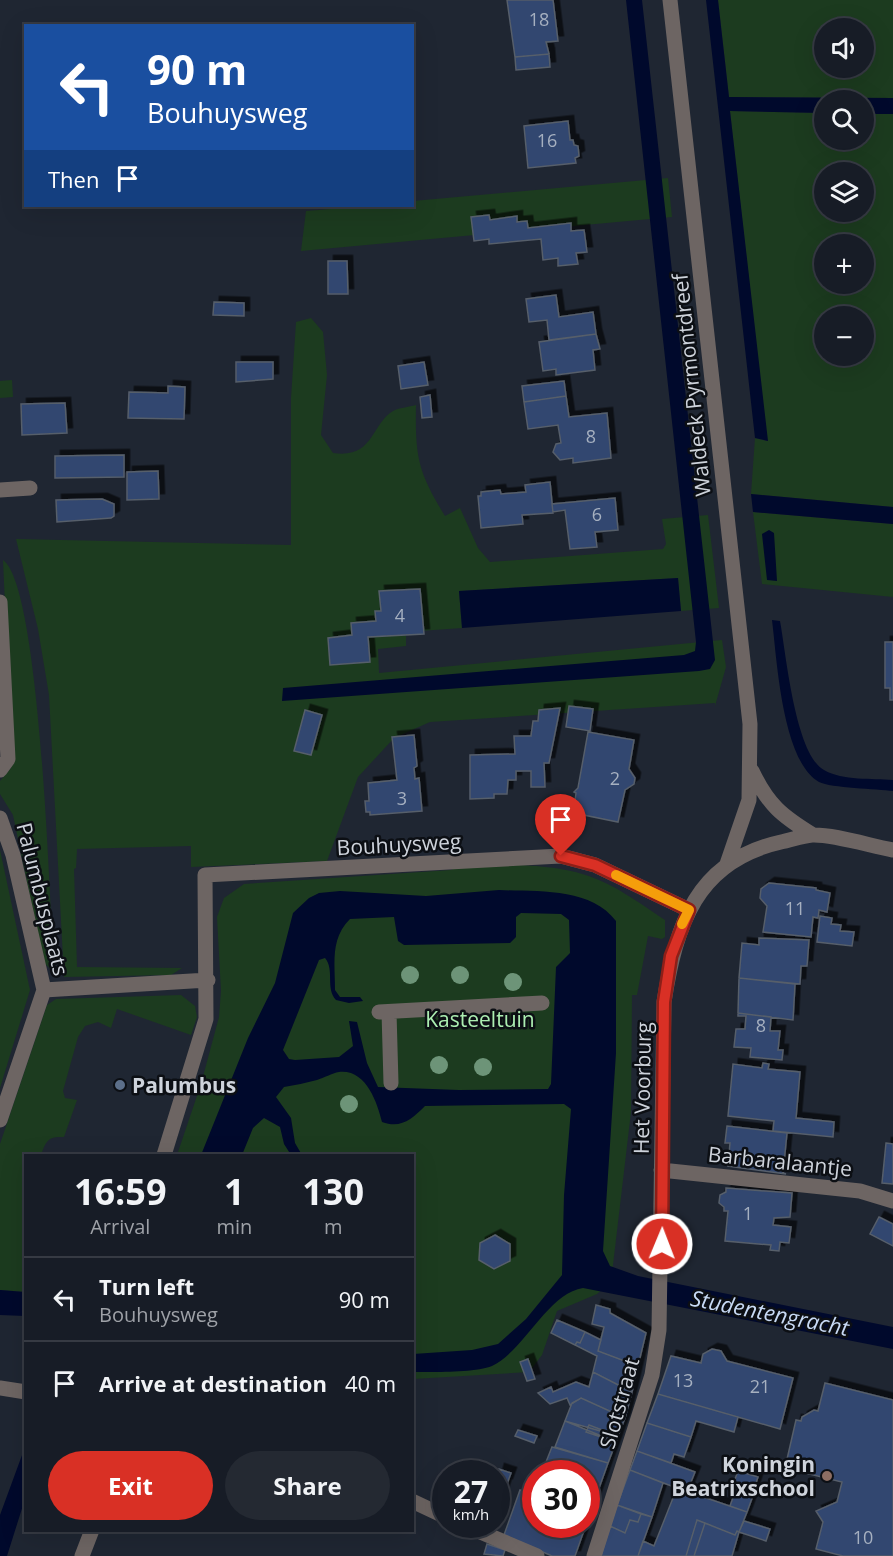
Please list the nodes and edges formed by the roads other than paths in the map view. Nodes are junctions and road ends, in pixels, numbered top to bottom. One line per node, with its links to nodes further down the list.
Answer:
1 (670, 0): 5 (street, Waldeck Pyrmontdreef)
2 (30, 488): 3 (street)
3 (0, 490)
4 (0, 602): 6 (street)
5 (750, 765): 8 (street, Waldeck Pyrmontdreef); 10 (street, Waldeck Pyrmontdreef)
6 (0, 770)
7 (0, 818): 13 (street, Palumbusplaats)
8 (813, 835): 9 (street); 10 (street)
9 (893, 850)
10 (727, 864): 11 (street, Het Voorburg)
11 (689, 910): 12 (street, Bouhuysweg); 18 (street, Het Voorburg)
12 (208, 980): 13 (street, Palumbusplaats); 17 (street)
13 (44, 990): 16 (street, Palumbusplaats)
14 (542, 1003): 15 (street)
15 (391, 1083)
16 (0, 1120)
17 (164, 1154)
18 (661, 1170): 19 (street, Barbaralaantje); 20 (street, Het Voorburg)
19 (893, 1201)
20 (659, 1330): 29 (street, Slotstraat)
21 (0, 1388): 22 (street)
22 (24, 1392)
23 (414, 1502): 24 (street)
24 (432, 1510)
25 (91, 1532): 27 (street)
26 (495, 1538): 28 (street)
27 (82, 1556)
28 (537, 1556)
29 (594, 1556)

